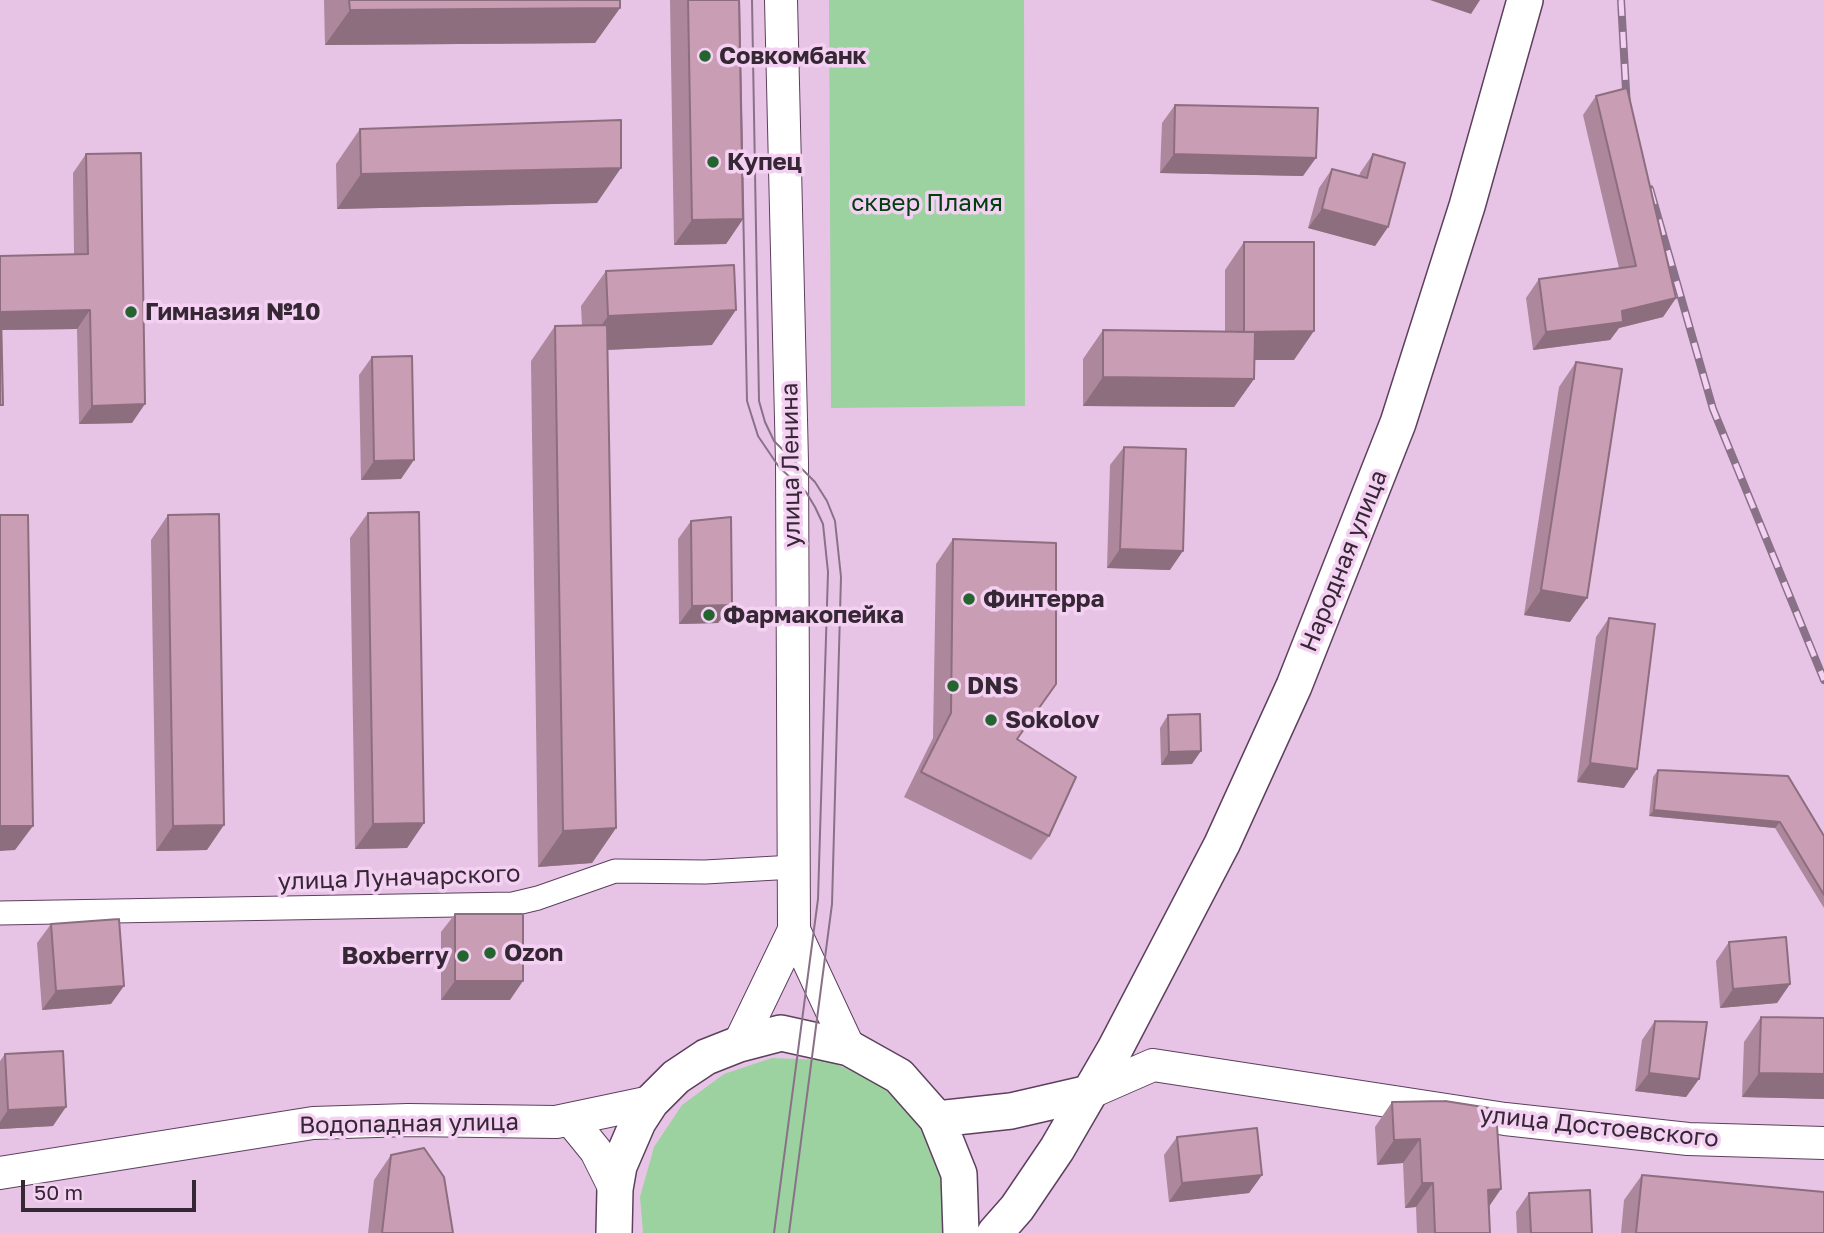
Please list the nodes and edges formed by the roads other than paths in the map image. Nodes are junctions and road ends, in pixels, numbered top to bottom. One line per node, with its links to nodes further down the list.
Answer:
1 (781, 0): 3 (street, улица Ленина)
2 (1525, 0): 8 (main road, Народная улица)
3 (794, 867): 4 (street, улица Луначарского); 5 (street, улица Ленина)
4 (0, 913)
5 (794, 930): 6 (street); 7 (street)
6 (739, 1044): 7 (main road); 9 (main road)
7 (849, 1048): 11 (main road)
8 (1089, 1093): 11 (main road); 12 (street, улица Достоевского); 17 (main road, Народная улица)
9 (652, 1102): 10 (street, Водопадная улица); 14 (main road)
10 (570, 1119): 13 (street, Водопадная улица); 14 (street)
11 (937, 1119): 16 (main road)
12 (1824, 1143)
13 (0, 1173)
14 (615, 1189): 15 (main road)
15 (614, 1233)
16 (961, 1233)
17 (995, 1233)

